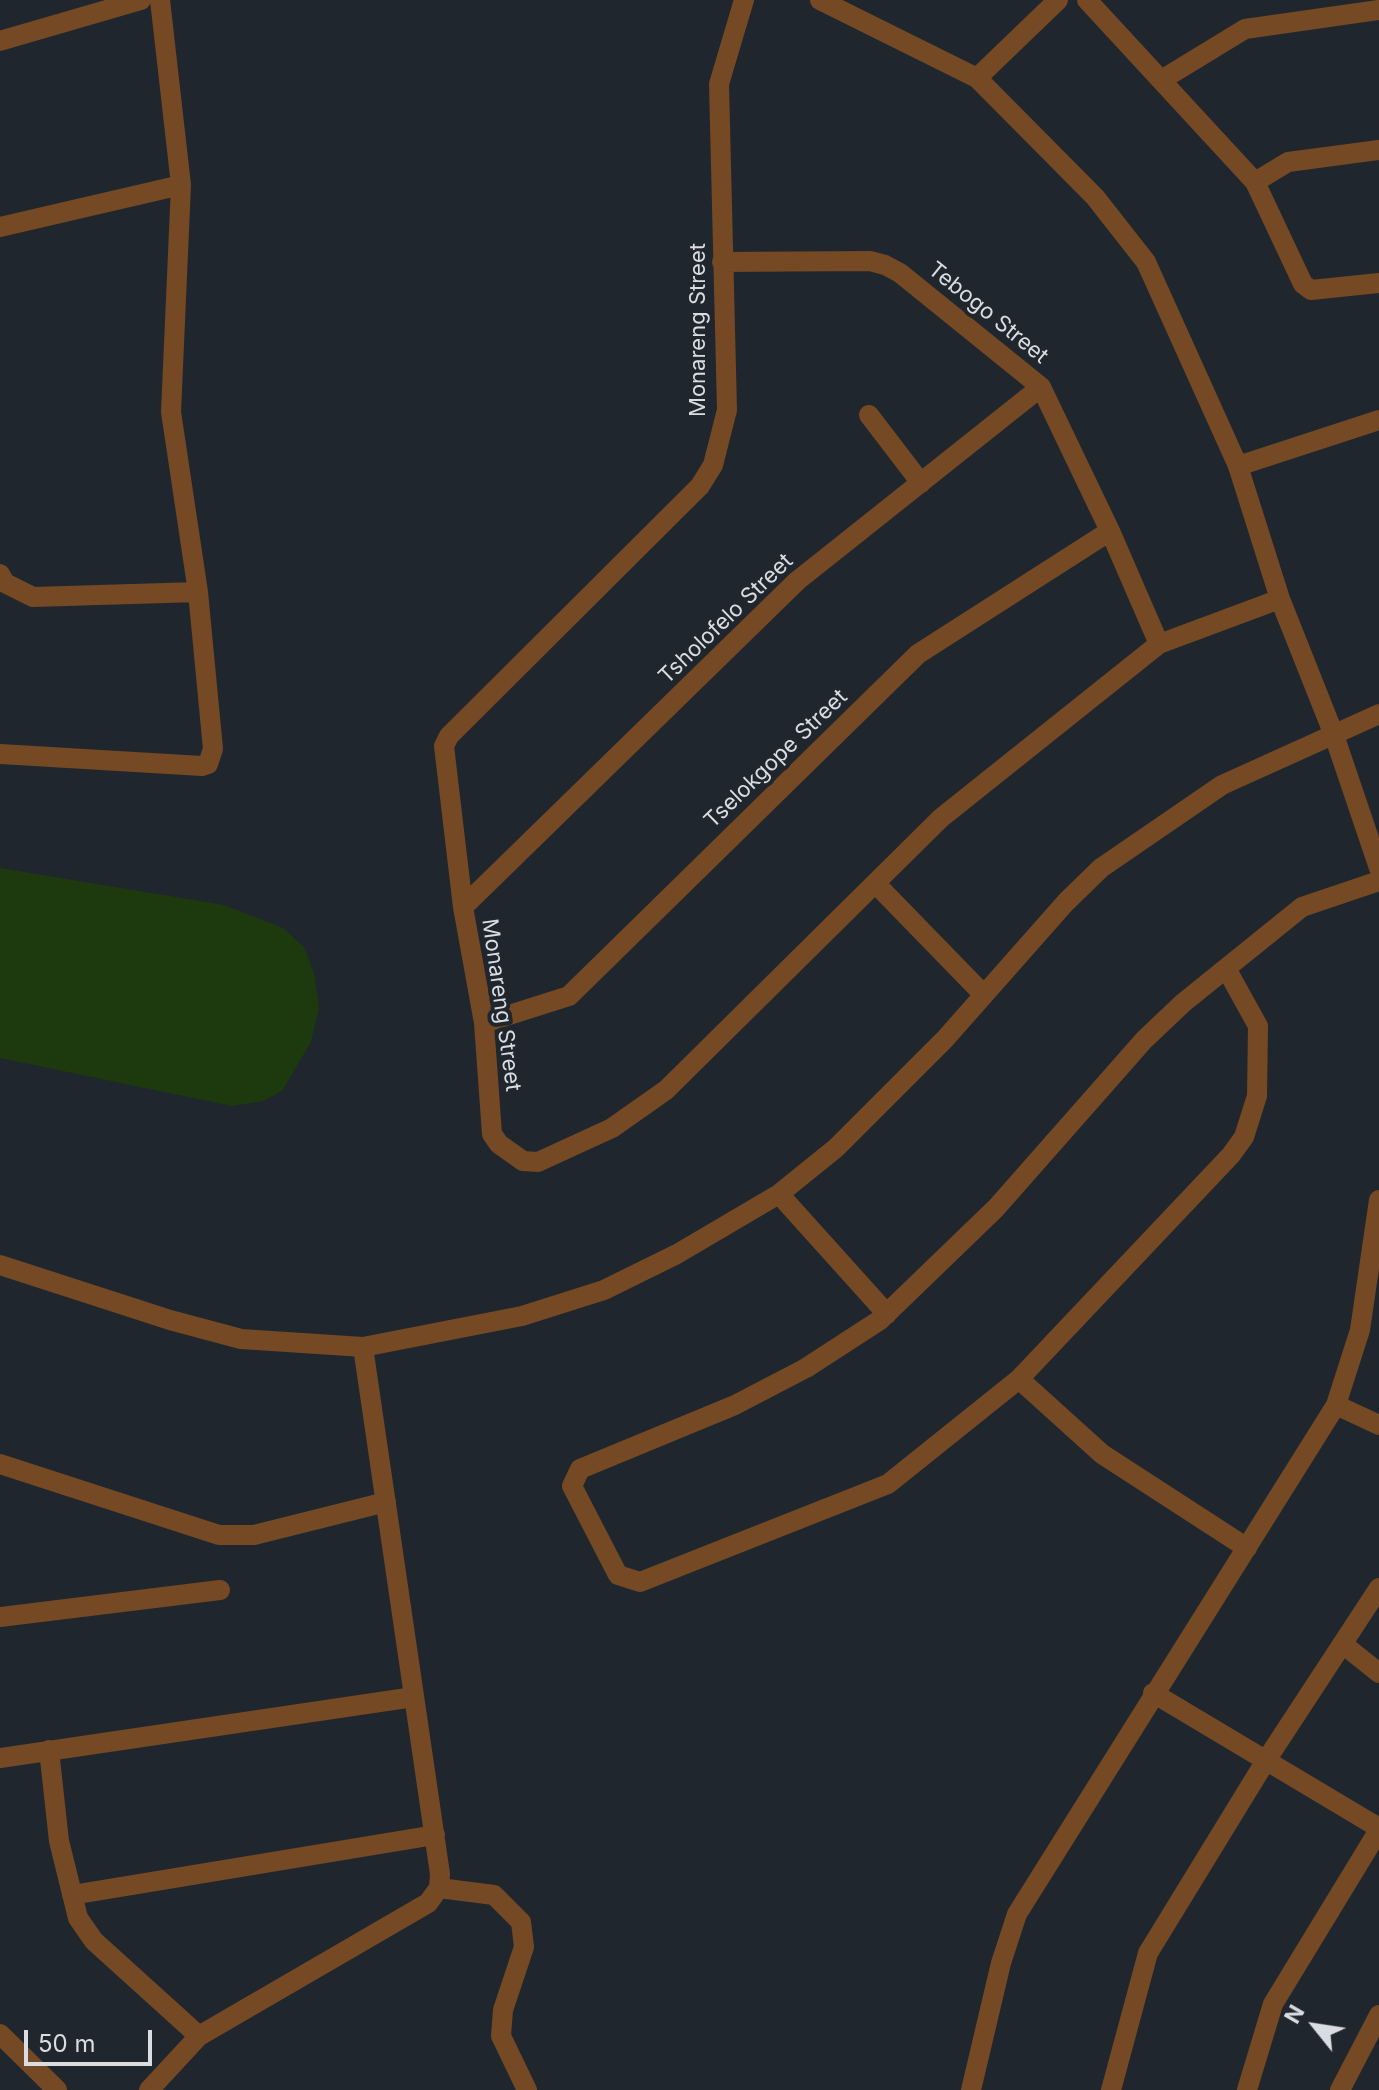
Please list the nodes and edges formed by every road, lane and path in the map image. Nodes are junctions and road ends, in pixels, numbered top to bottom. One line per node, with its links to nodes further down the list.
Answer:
1 (141, 0): 8 (street)
2 (160, 0): 13 (street)
3 (744, 0): 15 (street, Monareng Street)
4 (820, 0): 9 (street)
5 (1058, 0): 9 (street)
6 (1087, 0): 10 (street)
7 (1379, 10): 10 (street)
8 (0, 41)
9 (977, 78): 20 (street)
10 (1163, 79): 12 (street)
11 (1379, 150): 12 (street)
12 (1255, 182): 16 (street)
13 (181, 185): 14 (street); 24 (street)
14 (0, 227)
15 (722, 262): 17 (street, Tebogo Street); 33 (street, Monareng Street)
16 (1379, 283)
17 (1041, 387): 21 (street, Tsholofelo Street); 22 (street, Tebogo Street)
18 (869, 415): 21 (street)
19 (1379, 421): 20 (street)
20 (1238, 466): 25 (street)
21 (921, 483): 33 (street, Tsholofelo Street)
22 (1110, 531): 26 (street, Tebogo Street); 36 (street, Tselokgope Street)
23 (0, 574): 24 (street)
24 (198, 592): 29 (street)
25 (1280, 599): 26 (street, Monareng Street); 28 (street)
26 (1159, 644): 32 (street, Monareng Street)
27 (1379, 714): 28 (street)
28 (1334, 735): 30 (street); 35 (street)
29 (0, 754)
30 (1379, 868)
31 (1379, 881): 34 (street)
32 (876, 884): 35 (street); 36 (street, Monareng Street)
33 (463, 907): 36 (street, Monareng Street)
34 (1227, 970): 40 (street); 42 (street)
35 (983, 994): 37 (street)
36 (484, 1023)
37 (779, 1194): 40 (street); 41 (street)
38 (1379, 1200): 43 (street)
39 (0, 1265): 41 (street)
40 (887, 1314): 42 (street)
41 (363, 1347): 46 (street)
42 (1019, 1379): 47 (street)
43 (1336, 1405): 44 (street); 47 (street)
44 (1379, 1425)
45 (0, 1464): 46 (street)
46 (386, 1502): 54 (street)
47 (1247, 1548): 53 (street)
48 (1379, 1588): 51 (street)
49 (220, 1590): 50 (street)
50 (0, 1617)
51 (1344, 1645): 52 (street); 57 (street)
52 (1379, 1673)
53 (1153, 1693): 57 (street); 68 (street)
54 (414, 1697): 55 (street); 59 (street)
55 (49, 1750): 56 (street); 61 (street)
56 (0, 1758)
57 (1265, 1762): 58 (street); 69 (street)
58 (1379, 1829): 70 (street)
59 (435, 1835): 60 (street); 61 (street)
60 (439, 1888): 64 (street); 67 (street)
61 (72, 1895): 64 (street)
62 (1379, 2015): 71 (street)
63 (0, 2034): 65 (street)
64 (199, 2036): 66 (street)
65 (57, 2090)
66 (149, 2090)
67 (527, 2090)
68 (971, 2090)
69 (1111, 2090)
70 (1247, 2090)
71 (1340, 2090)

